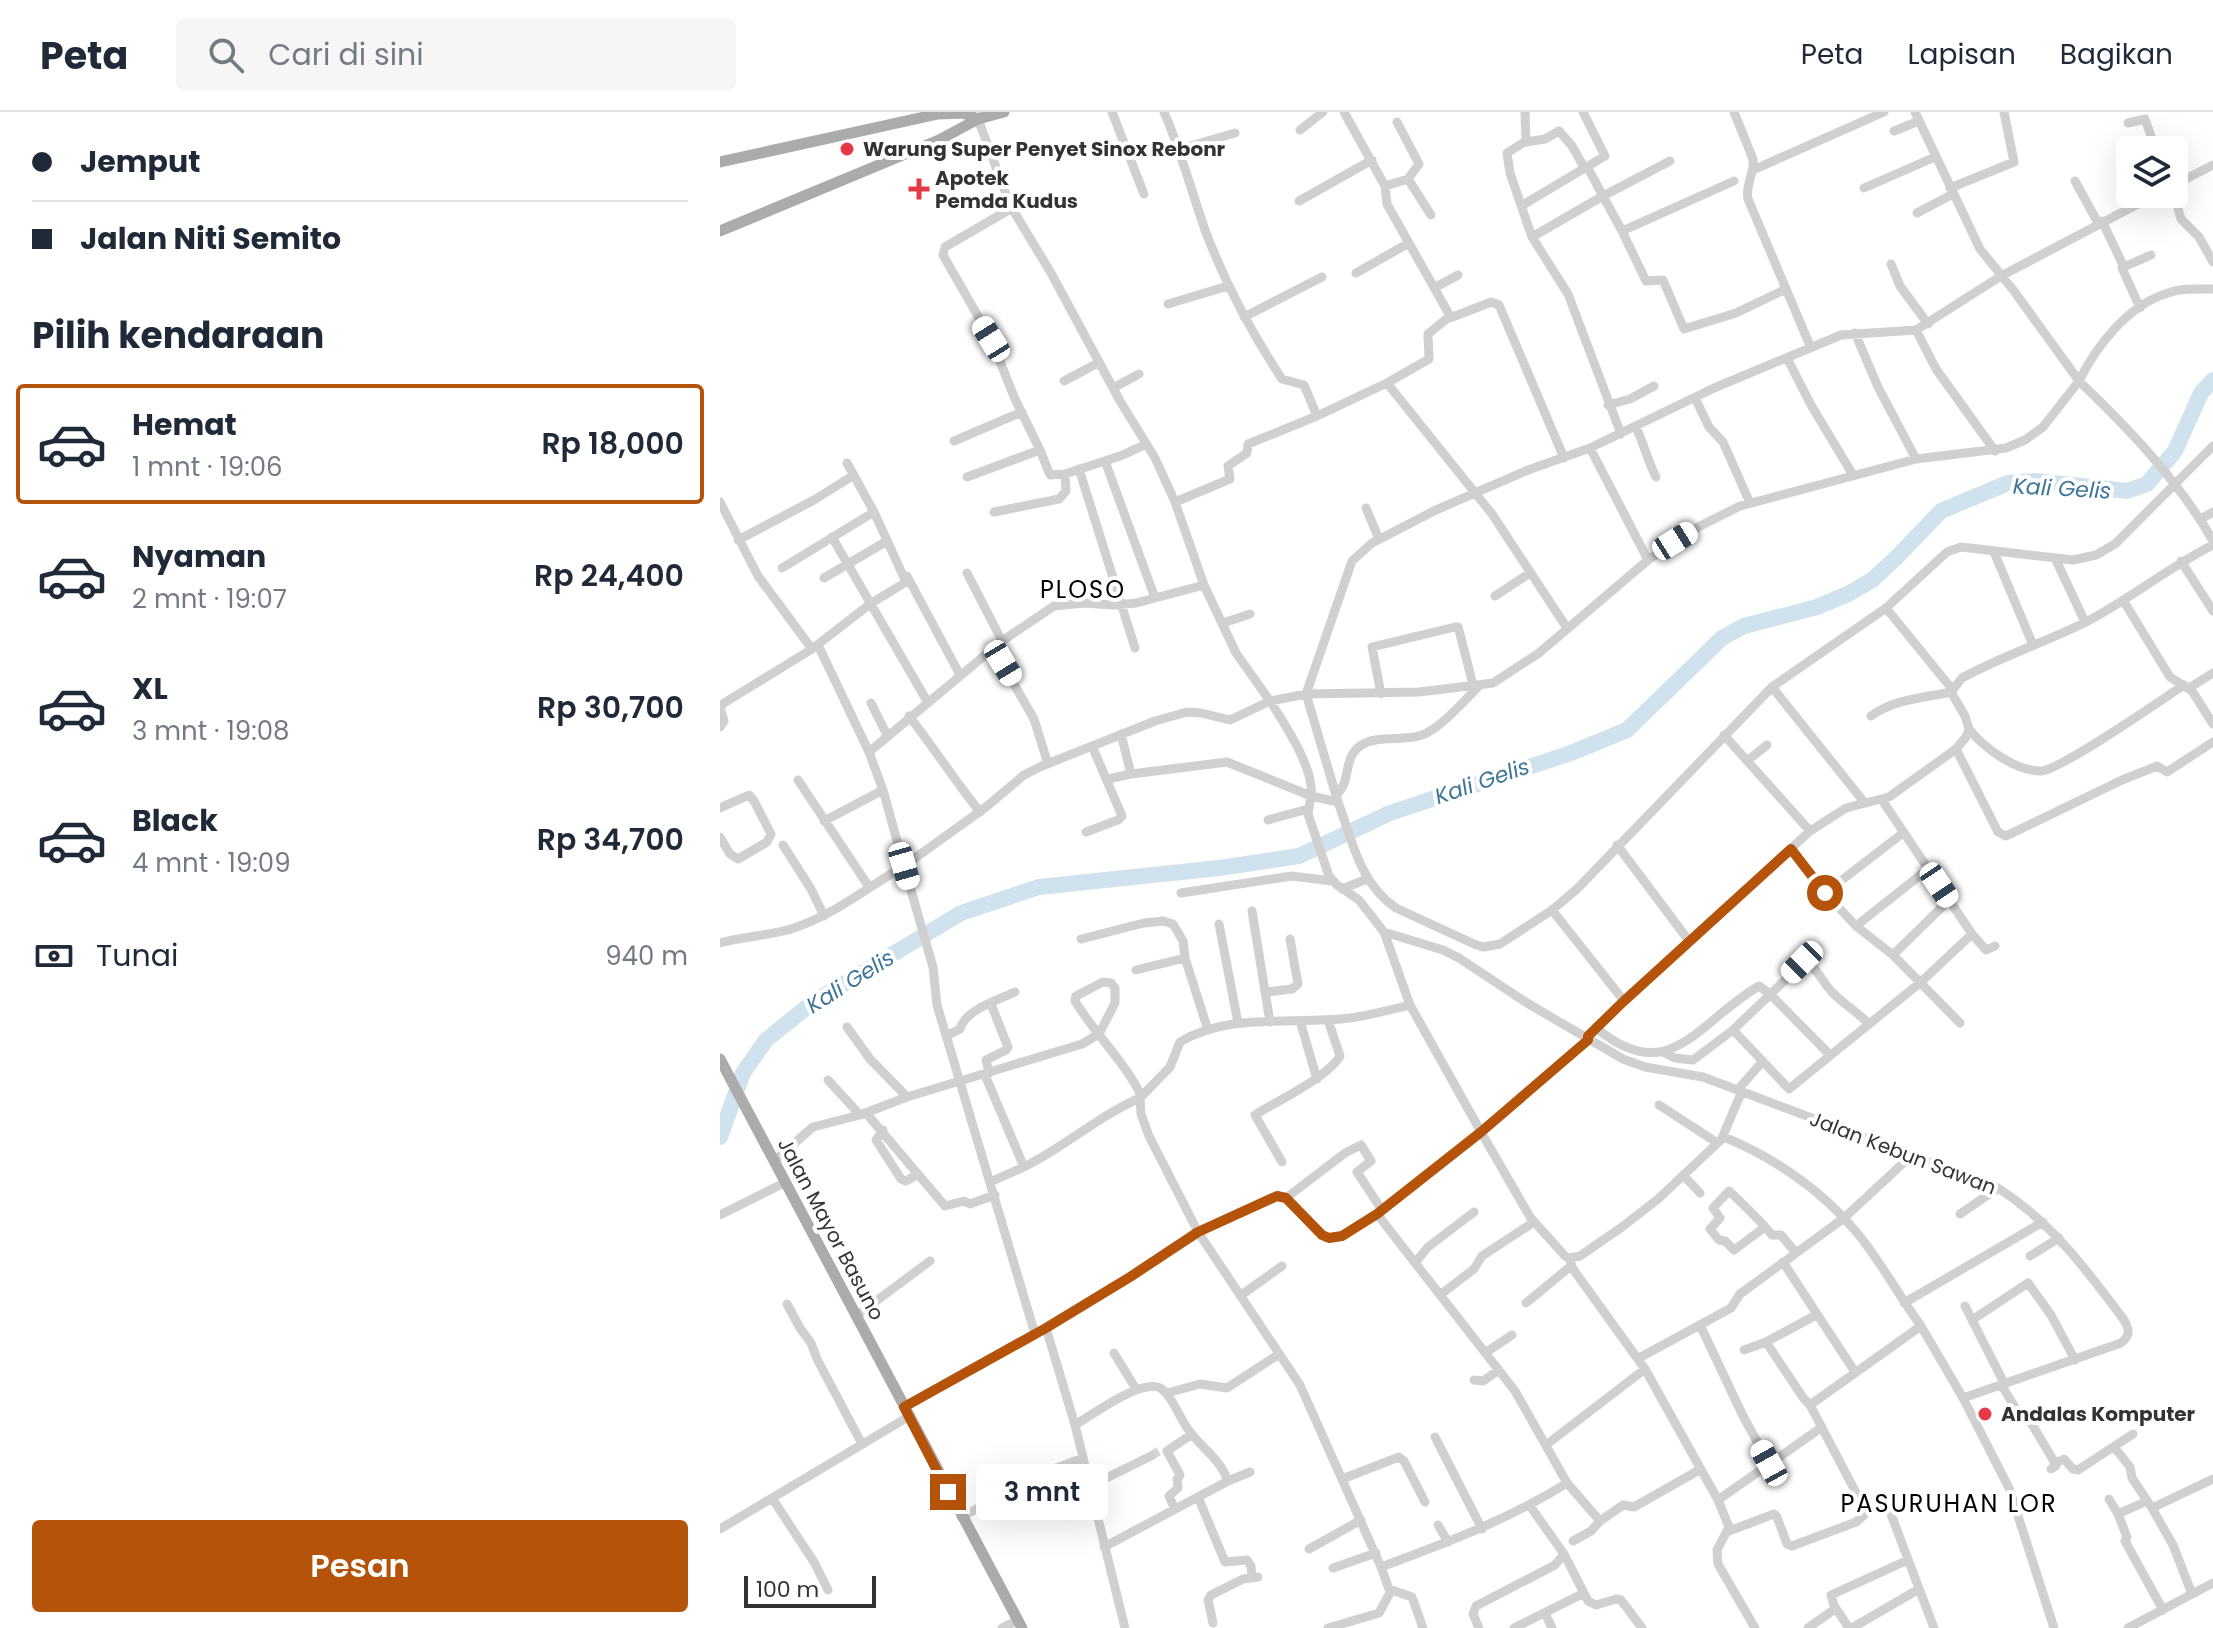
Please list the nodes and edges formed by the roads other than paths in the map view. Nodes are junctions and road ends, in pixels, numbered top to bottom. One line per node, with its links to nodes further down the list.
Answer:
1 (1004, 112): 12 (main road)
2 (1112, 112): 36 (street)
3 (1164, 112): 21 (street)
4 (1323, 112): 16 (street)
5 (1344, 112): 23 (street)
6 (1525, 112): 20 (street)
7 (1583, 112): 28 (street)
8 (1734, 112): 26 (street)
9 (1884, 112): 26 (street)
10 (2004, 112): 35 (street)
11 (937, 113): 12 (main road); 25 (main road)
12 (981, 116): 40 (street); 46 (main road)
13 (1917, 116): 17 (street); 22 (street)
14 (1397, 122): 30 (street)
15 (2128, 123): 19 (street)
16 (1300, 130)
17 (1894, 131)
18 (1235, 133): 21 (street)
19 (2151, 136)
20 (1526, 142): 28 (street); 39 (street)
21 (1180, 149): 58 (street)
22 (1935, 157): 34 (street); 35 (street)
23 (1372, 160): 33 (street); 38 (street)
24 (1670, 161): 37 (street)
25 (720, 162)
26 (1753, 165): 60 (street)
27 (2213, 165): 29 (street)
28 (1586, 169): 37 (street); 39 (street)
29 (2188, 178)
30 (1408, 179): 33 (street); 44 (street)
31 (1734, 181): 47 (street)
32 (2075, 181): 45 (street)
33 (1385, 186): 49 (street)
34 (1864, 188)
35 (1951, 191): 43 (street); 56 (street)
36 (1144, 194)
37 (1603, 196): 47 (street); 48 (street)
38 (1299, 201)
39 (1521, 206): 48 (street)
40 (1012, 208): 71 (street); 80 (street)
41 (2128, 208): 45 (street)
42 (2178, 208): 51 (street)
43 (1917, 213)
44 (1431, 215)
45 (2100, 222): 53 (street); 56 (street)
46 (720, 231)
47 (1622, 231): 60 (street)
48 (1532, 237): 79 (street)
49 (1409, 243): 54 (street); 59 (street)
50 (2151, 255): 53 (street)
51 (2213, 262)
52 (1891, 264): 66 (street)
53 (2124, 267): 63 (street)
54 (1356, 273)
55 (1458, 275): 59 (street)
56 (2001, 276): 66 (street); 74 (street)
57 (1322, 277): 64 (street)
58 (1228, 286): 62 (street); 64 (street)
59 (1436, 287): 65 (street)
60 (1786, 289): 69 (street)
61 (2213, 289): 63 (street)
62 (1168, 304)
63 (2140, 308): 74 (street)
64 (1244, 317): 81 (street)
65 (1450, 318): 75 (street); 90 (street)
66 (1928, 324): 67 (street)
67 (1916, 330): 68 (street); 89 (street)
68 (1855, 333): 69 (street); 91 (street)
69 (1811, 348): 70 (street)
70 (1787, 358): 78 (street); 97 (street)
71 (1098, 363): 73 (street); 77 (street)
72 (1139, 374): 77 (street)
73 (1064, 381)
74 (2079, 381): 89 (street); 100 (street)
75 (1387, 383): 81 (street); 101 (street)
76 (1654, 386): 79 (street)
77 (1113, 388): 85 (street)
78 (1695, 398): 82 (street); 104 (street)
79 (1608, 405): 83 (street)
80 (1022, 412): 84 (street); 88 (street)
81 (1317, 416): 103 (street)
82 (1636, 427): 83 (street); 99 (street)
83 (1621, 434): 87 (street)
84 (954, 441)
85 (1146, 444): 92 (street); 103 (street)
86 (2213, 446): 100 (street)
87 (1590, 448): 90 (street); 116 (street)
88 (1040, 450): 95 (street); 98 (street)
89 (1995, 451): 91 (street)
90 (1564, 458): 101 (street)
91 (1916, 459): 97 (street)
92 (1105, 461): 94 (street); 126 (street)
93 (847, 463): 96 (street)
94 (1079, 469): 95 (street); 129 (street)
95 (1065, 474): 107 (street)
96 (854, 475): 106 (street); 112 (street)
97 (1853, 475): 104 (street)
98 (967, 477)
99 (1656, 477)
100 (2171, 482): 109 (street); 117 (street)
101 (1474, 493): 110 (street); 122 (street)
102 (720, 502): 112 (street)
103 (1175, 502): 124 (street)
104 (1750, 503): 116 (street)
105 (1366, 508): 110 (street)
106 (875, 512): 111 (street); 113 (street); 141 (street)
107 (994, 512)
108 (2213, 512): 109 (street)
109 (2201, 519): 114 (street)
110 (1377, 535): 146 (street)
111 (832, 537): 119 (street); 120 (street)
112 (738, 540): 138 (street)
113 (887, 541): 119 (street); 128 (street)
114 (2213, 543): 118 (street)
115 (1994, 552): 117 (street); 130 (street); 137 (street)
116 (1648, 560): 135 (street)
117 (2056, 560): 133 (street)
118 (2181, 561): 127 (street); 131 (street)
119 (846, 564): 123 (street); 128 (street)
120 (782, 568)
121 (967, 573): 136 (street)
122 (1530, 573): 125 (street); 135 (street)
123 (824, 578)
124 (1204, 585): 126 (street); 134 (street)
125 (1495, 596)
126 (1155, 598): 129 (street)
127 (2123, 600): 133 (street); 143 (street)
128 (870, 604): 138 (street); 148 (street)
129 (1123, 604): 136 (street); 139 (street)
130 (1886, 608): 144 (street); 145 (street)
131 (2213, 611)
132 (1250, 614): 134 (street)
133 (2085, 622): 137 (street)
134 (1223, 623): 149 (street)
135 (1567, 628): 142 (street)
136 (998, 644): 141 (street); 165 (street)
137 (2033, 645): 145 (street)
138 (815, 647): 154 (street); 163 (street)
139 (1135, 648)
140 (2213, 673): 143 (street)
141 (960, 675): 148 (street)
142 (1477, 685): 147 (street); 147 (street); 172 (street)
143 (2187, 686): 153 (street); 155 (street)
144 (1772, 687): 158 (street); 173 (street)
145 (1951, 691): 152 (street); 155 (street)
146 (1306, 694): 147 (street); 149 (street); 172 (street)
147 (1381, 694)
148 (927, 701): 151 (street)
149 (1270, 701): 156 (street); 170 (street)
150 (871, 703): 157 (street)
151 (909, 716): 157 (street); 176 (street)
152 (1871, 716)
153 (2213, 724)
154 (720, 727)
155 (1969, 729): 162 (street)
156 (1121, 734): 161 (street); 166 (street)
157 (887, 735): 163 (street)
158 (1724, 735): 164 (street); 184 (street)
159 (2213, 742): 162 (street)
160 (1767, 745): 164 (street)
161 (1092, 746): 165 (street); 167 (street)
162 (1956, 749): 171 (street)
163 (869, 752): 169 (street)
164 (1747, 761): 179 (street)
165 (1048, 764): 176 (street)
166 (1131, 774): 167 (street); 170 (street)
167 (1108, 779): 180 (street)
168 (798, 780): 178 (street)
169 (883, 790): 178 (street); 186 (street)
170 (1311, 796): 172 (street); 175 (street)
171 (1882, 800): 173 (street); 181 (street)
172 (1338, 801): 189 (street)
173 (1864, 802): 179 (street)
174 (720, 808): 182 (street)
175 (1308, 809): 177 (street); 188 (street)
176 (980, 812): 186 (street)
177 (1268, 820)
178 (824, 821): 190 (street)
179 (1810, 831): 185 (street)
180 (1086, 832)
181 (1903, 833): 187 (street); 193 (street)
182 (720, 837)
183 (783, 845): 197 (street)
184 (1617, 845): 195 (street); 204 (street)
185 (1791, 849): 193 (street); 204 (street)
186 (904, 866): 190 (street); 228 (street)
187 (1928, 869): 194 (street); 199 (street)
188 (1331, 879): 191 (street); 192 (street)
189 (1367, 879): 191 (street); 195 (street)
190 (869, 887): 197 (street)
191 (1342, 889): 200 (street)
192 (1181, 893)
193 (1825, 893): 199 (street)
194 (1949, 900): 201 (street); 207 (street)
195 (1552, 910): 214 (street)
196 (1252, 911): 212 (street)
197 (824, 916): 205 (street)
198 (1219, 924): 220 (street)
199 (1856, 926): 207 (street)
200 (1384, 932): 216 (street); 226 (street)
201 (1972, 934): 206 (street); 210 (street)
202 (1081, 939): 208 (street)
203 (1290, 939): 212 (street)
204 (1689, 941): 214 (street)
205 (720, 943)
206 (1995, 946)
207 (1893, 955): 210 (street)
208 (1185, 958): 209 (street); 224 (street)
209 (1136, 970)
210 (1917, 984): 221 (street); 222 (street)
211 (1015, 992): 215 (street)
212 (1267, 992): 219 (street)
213 (1770, 994): 221 (street); 225 (street); 229 (street); 230 (street)
214 (1624, 1001): 226 (street)
215 (991, 1004): 228 (street); 233 (street)
216 (1410, 1005): 217 (street); 243 (street)
217 (1328, 1020): 218 (street); 234 (street)
218 (1300, 1021): 219 (street); 234 (street)
219 (1270, 1022): 220 (street)
220 (1238, 1023): 224 (street)
221 (1868, 1023): 230 (street)
222 (1960, 1023)
223 (847, 1027): 238 (street)
224 (1208, 1030): 239 (street)
225 (1733, 1030): 229 (street); 232 (street)
226 (1592, 1033): 229 (street); 237 (street, Jalan Kebun Sawan); 243 (street)
227 (1099, 1034): 227 (street); 233 (street); 239 (street)
228 (946, 1036): 236 (street)
229 (1663, 1052)
230 (1829, 1054): 232 (street)
231 (720, 1059): 246 (main road, Jalan Mayor Basuno)
232 (1763, 1061): 237 (street)
233 (987, 1074): 236 (street); 248 (street)
234 (1317, 1079): 247 (street)
235 (828, 1080): 241 (street)
236 (959, 1081): 238 (street); 252 (street)
237 (1742, 1086): 244 (street); 245 (street, Jalan Kebun Sawan)
238 (907, 1097): 241 (street)
239 (1140, 1097): 248 (street); 265 (street)
240 (1659, 1105): 244 (street)
241 (863, 1114): 242 (street); 246 (street)
242 (883, 1130): 249 (street); 249 (street)
243 (1481, 1132): 257 (street); 262 (street)
244 (1719, 1140): 250 (street); 261 (street)
245 (1913, 1154): 253 (street, Jalan Kebun Sawan); 261 (street)
246 (775, 1160): 251 (main road, Jalan Mayor Basuno)
247 (1282, 1162)
248 (1024, 1167): 252 (street)
249 (917, 1175): 255 (street)
250 (1683, 1175): 254 (street); 270 (street)
251 (786, 1182): 260 (street); 281 (main road, Jalan Mayor Basuno)
252 (990, 1182): 255 (street)
253 (1998, 1188): 259 (street); 263 (street, Jalan Kebun Sawan)
254 (1700, 1193)
255 (995, 1195): 286 (street)
256 (1286, 1198): 257 (street); 257 (street); 265 (street)
257 (1380, 1212): 272 (street)
258 (1474, 1212): 272 (street)
259 (1960, 1214)
260 (720, 1215)
261 (1844, 1218): 267 (street); 277 (street)
262 (1534, 1222): 270 (street); 274 (street)
263 (2043, 1222): 266 (street, Jalan Kebun Sawan); 277 (street)
264 (1765, 1227): 264 (street); 267 (street)
265 (1198, 1232): 275 (street); 285 (street)
266 (2059, 1238): 268 (street); 294 (street, Jalan Kebun Sawan)
267 (1796, 1253): 271 (street)
268 (2030, 1256)
269 (930, 1261): 281 (street)
270 (1570, 1262): 276 (street); 293 (street)
271 (1783, 1262): 280 (street); 283 (street)
272 (1415, 1263): 274 (street)
273 (1282, 1266): 275 (street)
274 (1440, 1295): 291 (street)
275 (1240, 1296): 292 (street)
276 (1526, 1303)
277 (1904, 1303): 284 (street)
278 (787, 1304): 310 (street)
279 (1965, 1306): 282 (street)
280 (1816, 1315): 288 (street); 297 (street)
281 (856, 1316): 304 (main road, Jalan Mayor Basuno)
282 (1972, 1320): 294 (street); 299 (street)
283 (1700, 1325): 293 (street); 315 (street)
284 (1921, 1326): 297 (street); 302 (street)
285 (1046, 1328): 286 (street); 305 (street)
286 (1035, 1334): 304 (street)
287 (1512, 1335): 291 (street)
288 (1766, 1342): 289 (street); 303 (street)
289 (1744, 1350)
290 (1114, 1353): 300 (street)
291 (1485, 1353): 296 (street)
292 (1279, 1354): 301 (street); 318 (street)
293 (1639, 1358): 295 (street)
294 (2075, 1360): 299 (street, Jalan Kebun Sawan)
295 (1645, 1369): 311 (street); 316 (street)
296 (1499, 1370): 298 (street); 311 (street)
297 (1855, 1372): 303 (street)
298 (1474, 1380)
299 (2003, 1386): 302 (street, Jalan Kebun Sawan); 312 (street)
300 (1136, 1389): 301 (street); 305 (street)
301 (1167, 1393): 307 (street)
302 (1963, 1398): 375 (street)
303 (1810, 1405): 306 (street)
304 (906, 1412): 310 (street); 333 (main road, Jalan Mayor Basuno)
305 (1075, 1425): 314 (street)
306 (1822, 1427): 315 (street); 328 (street)
307 (1192, 1434): 320 (street); 331 (street)
308 (2133, 1434): 312 (street)
309 (1435, 1437): 338 (street)
310 (862, 1444): 324 (street)
311 (1546, 1445): 321 (street)
312 (2114, 1447): 329 (street)
313 (1151, 1456): 322 (street)
314 (1083, 1458): 322 (street); 333 (street)
315 (1769, 1463): 326 (street)
316 (1701, 1469): 326 (street); 335 (street)
317 (1250, 1472): 320 (street)
318 (1342, 1479): 327 (street); 334 (street)
319 (2213, 1479): 329 (street)
320 (1228, 1481): 323 (street)
321 (1567, 1483): 330 (street); 335 (street)
322 (1090, 1486): 342 (street)
323 (1198, 1497): 331 (street); 362 (street)
324 (772, 1498): 337 (street); 348 (street)
325 (2109, 1499): 332 (street)
326 (1718, 1500): 339 (street)
327 (1425, 1502)
328 (1867, 1505): 339 (street); 347 (street)
329 (2150, 1505): 332 (street); 356 (street)
330 (1530, 1506): 338 (street); 345 (street)
331 (1175, 1509): 342 (street)
332 (2118, 1514): 358 (street)
333 (961, 1517): 360 (main road, Jalan Mayor Basuno)
334 (1361, 1520): 343 (street); 344 (street)
335 (1600, 1521): 340 (street)
336 (1438, 1525): 341 (street)
337 (720, 1529)
338 (1482, 1529): 341 (street)
339 (1729, 1531): 371 (street)
340 (1573, 1541)
341 (1448, 1542): 349 (street)
342 (1104, 1547): 364 (street)
343 (1309, 1549)
344 (1376, 1553): 349 (street); 350 (street)
345 (1564, 1554): 355 (street); 367 (street)
346 (824, 1557): 348 (street)
347 (1908, 1560): 352 (street); 357 (street)
348 (811, 1563): 353 (street)
349 (1381, 1567): 354 (street)
350 (1333, 1568)
351 (2213, 1583): 356 (street)
352 (1919, 1589): 373 (street); 374 (street)
353 (828, 1590)
354 (1391, 1591): 365 (street); 366 (street)
355 (1584, 1593): 359 (street); 370 (street)
356 (2192, 1594): 358 (street)
357 (1835, 1607): 372 (street); 373 (street)
358 (2163, 1610): 361 (street)
359 (1545, 1613): 368 (street); 369 (street)
360 (1020, 1624): 363 (street)
361 (2147, 1624): 376 (street)
362 (1212, 1626)
363 (1002, 1628)
364 (1125, 1628)
365 (1330, 1628)
366 (1423, 1628)
367 (1479, 1628)
368 (1514, 1628)
369 (1552, 1628)
370 (1642, 1628)
371 (1755, 1628)
372 (1808, 1628)
373 (1850, 1628)
374 (1934, 1628)
375 (2054, 1628)
376 (2128, 1628)

